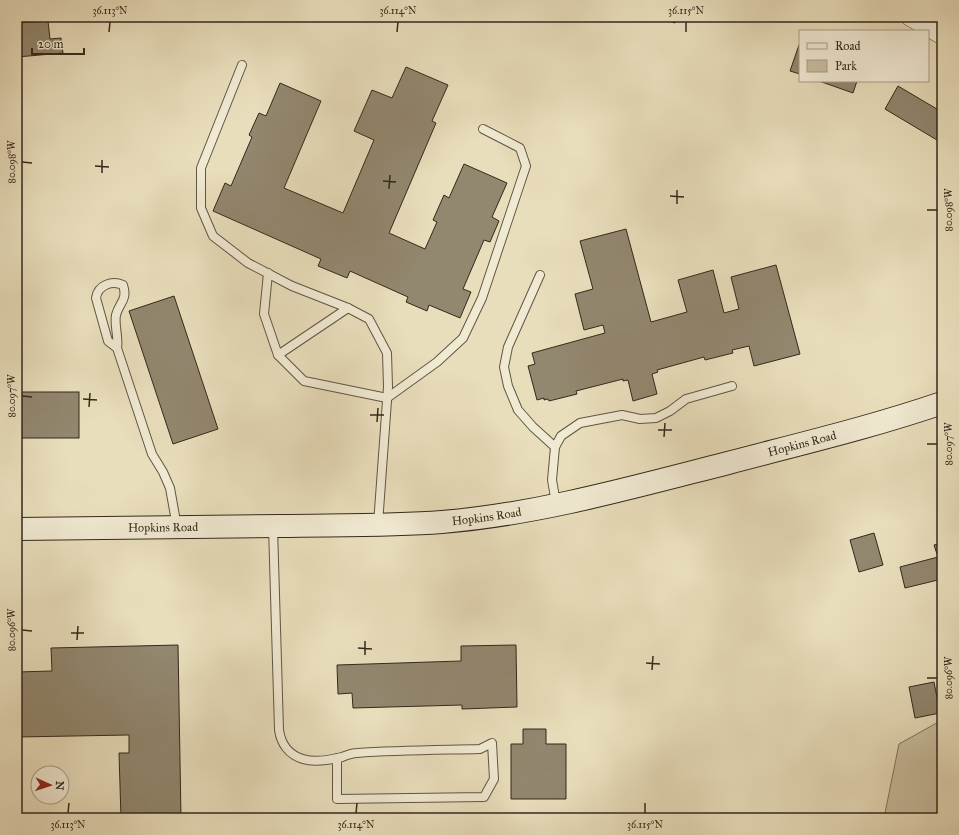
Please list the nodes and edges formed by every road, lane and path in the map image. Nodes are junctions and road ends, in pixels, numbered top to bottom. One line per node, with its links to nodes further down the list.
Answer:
1 (909, 17): 2 (street)
2 (942, 36)
3 (242, 65): 5 (lane)
4 (483, 129): 11 (lane)
5 (268, 274): 7 (lane); 9 (lane)
6 (540, 275): 13 (lane)
7 (348, 308): 9 (lane); 11 (lane)
8 (117, 348): 8 (lane); 17 (lane)
9 (278, 355): 11 (lane)
10 (732, 386): 13 (lane)
11 (387, 398): 15 (lane)
12 (942, 403): 14 (main road, Hopkins Road)
13 (555, 447): 14 (lane)
14 (556, 504): 15 (main road, Hopkins Road)
15 (378, 525): 16 (main road, Hopkins Road)
16 (272, 526): 17 (main road, Hopkins Road); 19 (lane)
17 (177, 527): 18 (main road, Hopkins Road)
18 (17, 529)
19 (337, 758): 19 (lane)

